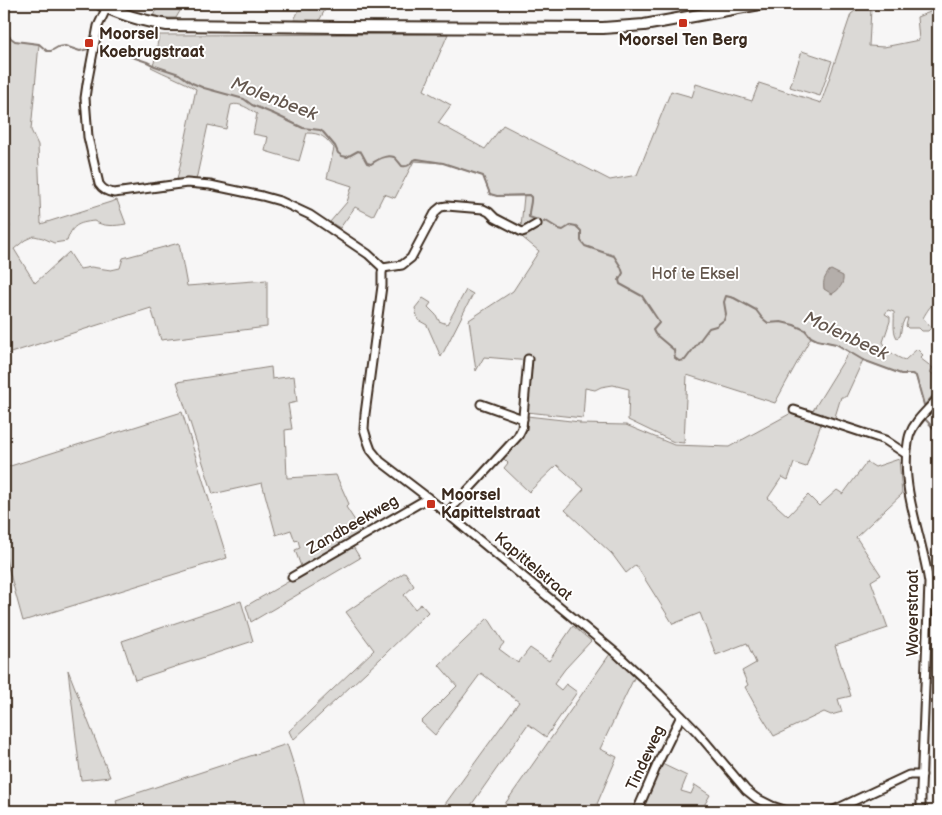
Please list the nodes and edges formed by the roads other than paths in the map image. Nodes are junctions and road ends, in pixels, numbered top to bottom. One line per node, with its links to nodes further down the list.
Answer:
1 (760, 4): 2 (main road)
2 (104, 6): 4 (street)
3 (537, 224): 4 (street)
4 (383, 268): 11 (street, Kapittelstraat)
5 (528, 359): 9 (street)
6 (938, 398): 10 (street, Waverstraat)
7 (481, 404): 9 (street)
8 (794, 410): 10 (street)
9 (523, 419): 12 (street)
10 (906, 454): 15 (street, Waverstraat)
11 (427, 497): 12 (street, Kapittelstraat); 13 (street, Zandbeekweg)
12 (447, 513): 14 (street, Kapittelstraat)
13 (292, 577)
14 (681, 716): 16 (street, Tindeweg); 17 (street, Kapittelstraat)
15 (922, 775): 18 (street); 19 (street, Waverstraat)
16 (637, 811)
17 (787, 811)
18 (832, 811)
19 (921, 811)

